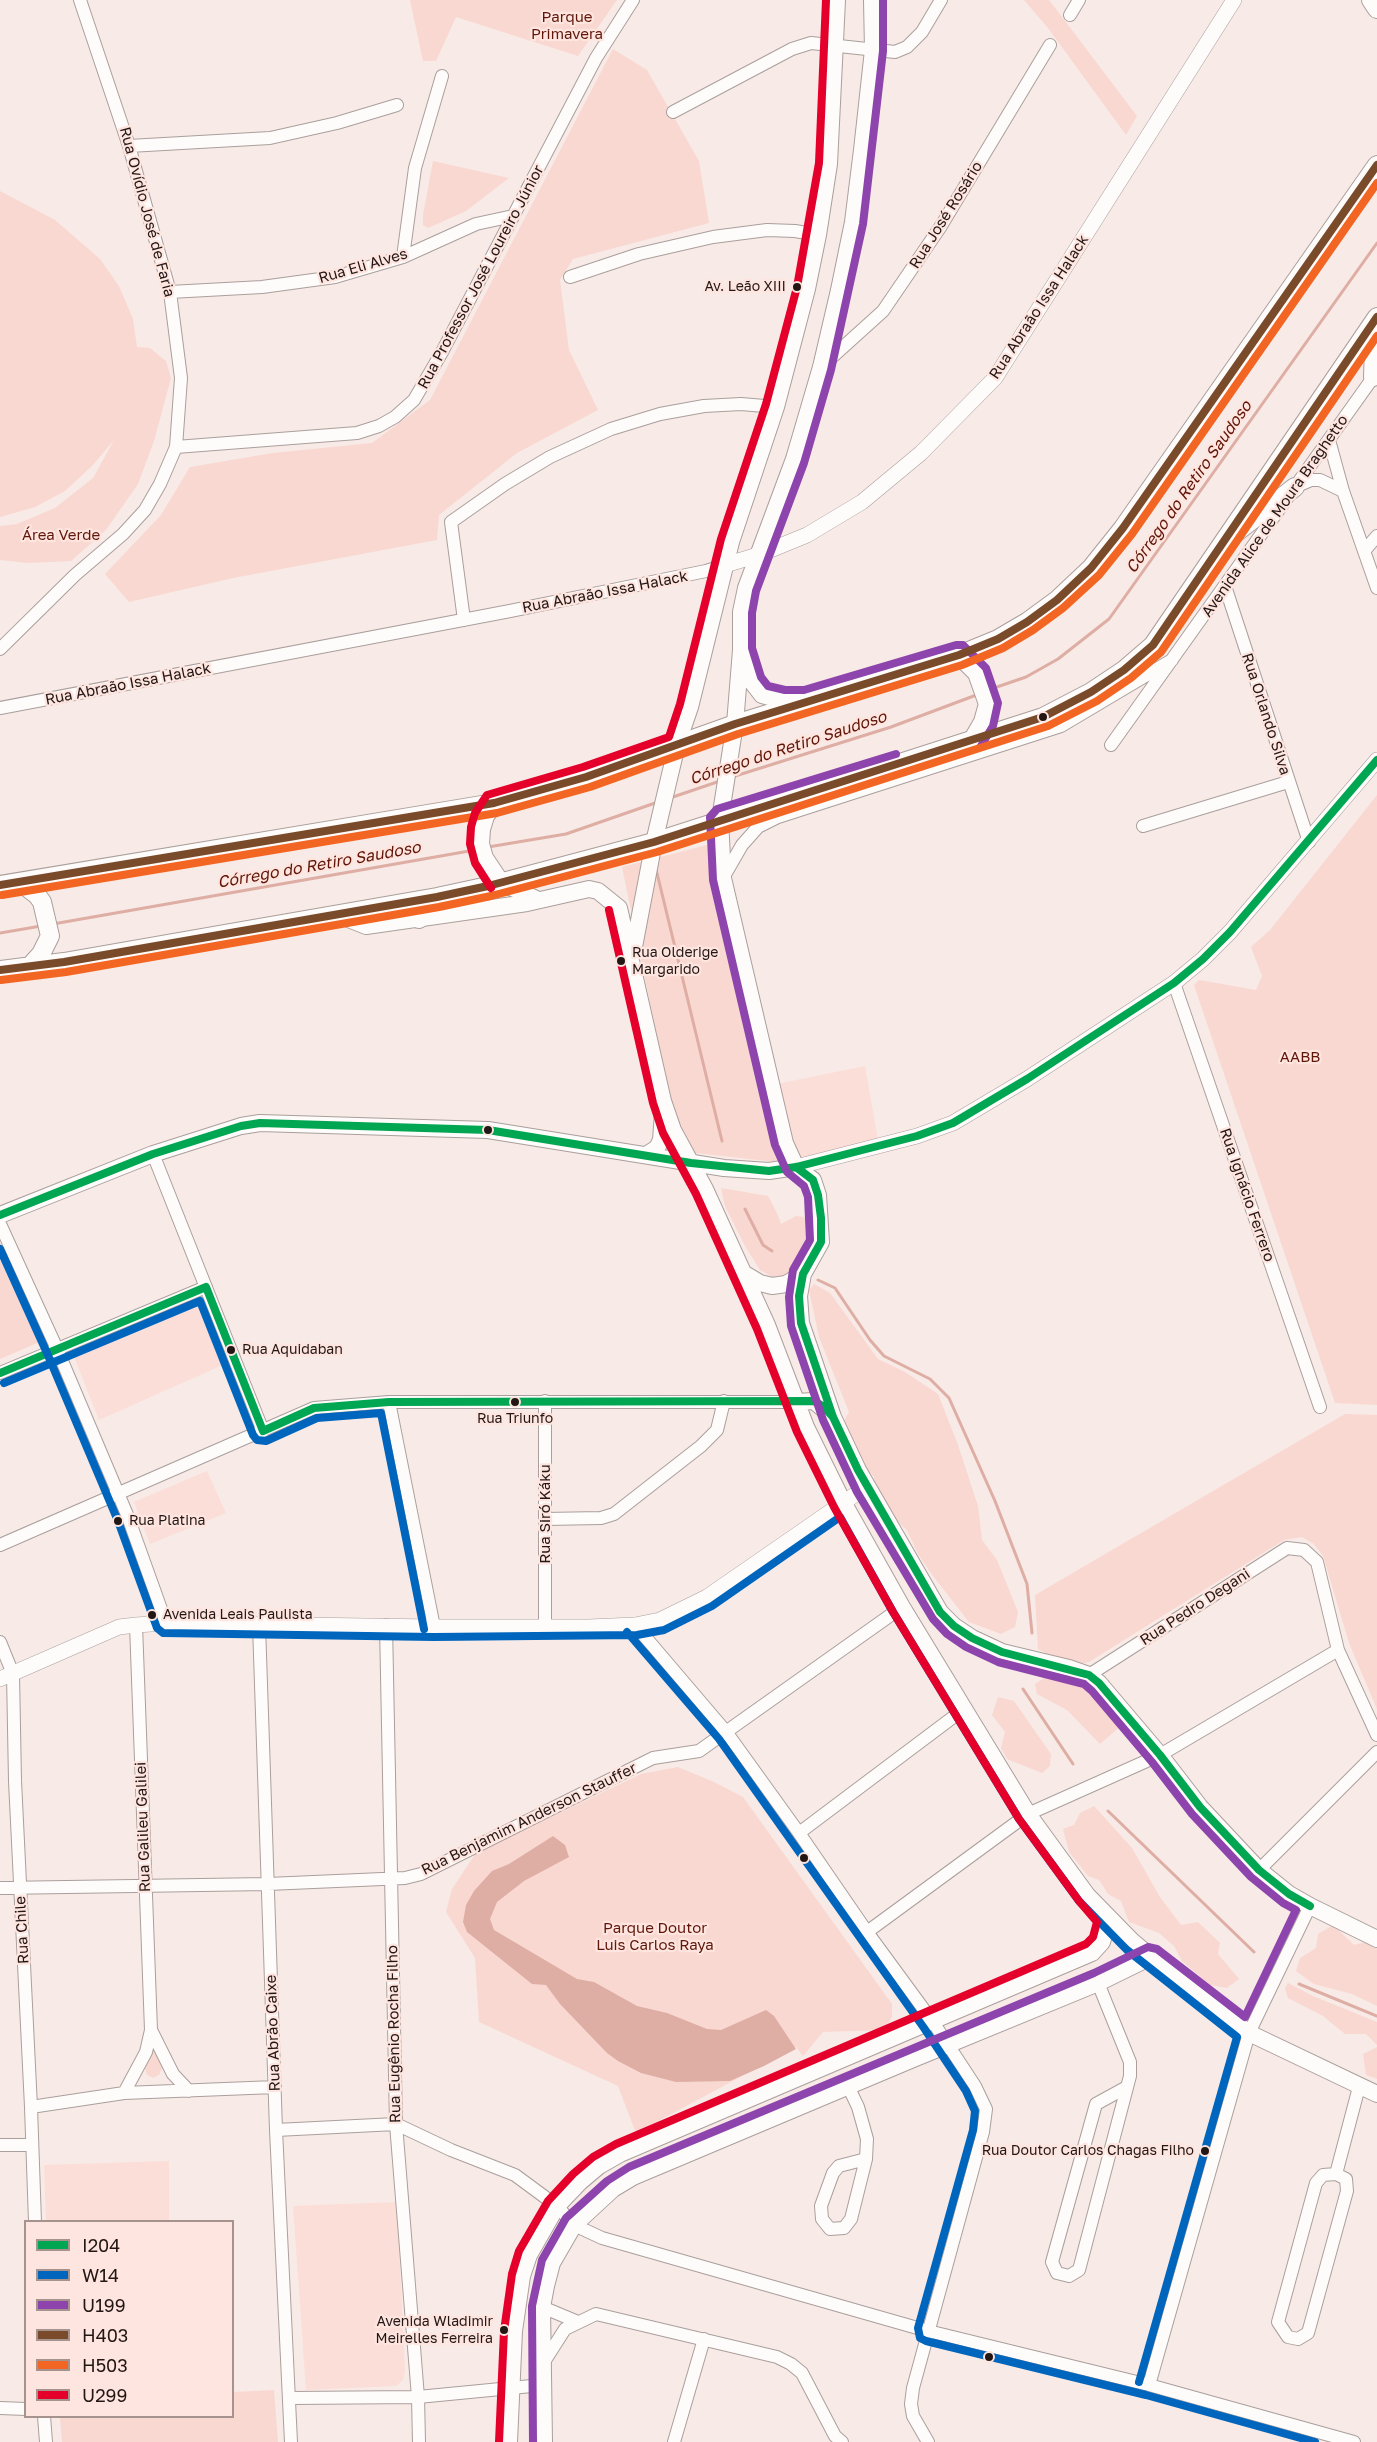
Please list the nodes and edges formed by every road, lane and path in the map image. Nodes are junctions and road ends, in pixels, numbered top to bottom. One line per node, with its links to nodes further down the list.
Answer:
1 (80, 0): 2 (street); 18 (street, Rua Ovídio José de Faria)
2 (85, 0)
3 (633, 0): 20 (street, Rua Professor José Loureiro Júnior)
4 (837, 0): 12 (main road)
5 (872, 0): 14 (main road)
6 (941, 0): 14 (street)
7 (1079, 0): 11 (street)
8 (1234, 0): 37 (street, Rua Abraão Issa Halack)
9 (1371, 0): 10 (main road)
10 (1377, 9)
11 (1070, 15)
12 (836, 45): 14 (street); 17 (street); 21 (main road)
13 (1050, 45): 27 (street, Rua José Rosário)
14 (873, 50): 27 (main road)
15 (442, 76): 22 (street)
16 (397, 105): 18 (street)
17 (673, 112)
18 (129, 146): 24 (street, Rua Ovídio José de Faria)
19 (1377, 165): 44 (main road)
20 (513, 216): 22 (street, Rua Eli Alves); 31 (street, Rua Professor José Loureiro Júnior)
21 (818, 235): 23 (street); 29 (main road)
22 (403, 257): 24 (street, Rua Eli Alves)
23 (570, 277)
24 (170, 292): 31 (street, Rua Ovídio José de Faria)
25 (1377, 317): 35 (main road)
26 (1377, 338): 28 (main road)
27 (821, 367): 37 (main road)
28 (1375, 374): 30 (street, Avenida Alice de Moura Braghetto)
29 (776, 407): 38 (main road); 41 (street)
30 (1329, 440): 32 (street, Avenida Alice de Moura Braghetto); 33 (street)
31 (176, 447): 42 (street, Rua Ovídio José de Faria)
32 (1295, 487): 33 (street); 35 (main road); 39 (street, Avenida Alice de Moura Braghetto)
33 (1343, 492): 36 (street)
34 (1377, 536): 36 (street)
35 (1221, 544): 49 (main road)
36 (1365, 550): 40 (street)
37 (758, 555): 38 (street, Rua Abraão Issa Halack); 43 (main road)
38 (725, 564): 41 (street, Rua Abraão Issa Halack); 50 (main road)
39 (1225, 586): 45 (street, Avenida Alice de Moura Braghetto); 54 (street, Rua Orlando Silva)
40 (1377, 588)
41 (464, 620): 47 (street, Rua Abraão Issa Halack)
42 (0, 649)
43 (741, 650): 46 (main road); 48 (main road)
44 (959, 655): 46 (main road); 49 (main road)
45 (1172, 660): 51 (street, Avenida Alice de Moura Braghetto); 55 (street)
46 (806, 701): 48 (main road)
47 (0, 708)
48 (735, 724): 50 (main road); 57 (main road)
49 (972, 741): 53 (main road)
50 (677, 745): 56 (main road); 60 (main road)
51 (1111, 745)
52 (1377, 760): 61 (street)
53 (862, 776): 55 (main road); 57 (main road)
54 (1288, 782): 59 (street); 61 (street, Rua Orlando Silva)
55 (842, 796): 58 (street)
56 (494, 803): 63 (main road); 64 (main road)
57 (720, 819): 58 (street); 60 (main road); 62 (main road)
58 (775, 819): 62 (street)
59 (1143, 826)
60 (654, 842): 64 (main road); 70 (main road)
61 (1309, 842): 73 (street)
62 (723, 878): 78 (main road)
63 (20, 882): 65 (main road); 71 (main road)
64 (500, 882): 66 (main road); 67 (main road)
65 (0, 885)
66 (437, 897): 68 (main road); 69 (main road)
67 (538, 900): 69 (main road); 70 (main road)
68 (336, 914): 69 (main road); 71 (main road)
69 (418, 919)
70 (631, 959): 74 (main road)
71 (31, 965): 72 (main road)
72 (0, 970)
73 (1174, 983): 78 (street); 90 (street, Rua Ignácio Ferrero)
74 (663, 1101): 76 (main road); 77 (main road)
75 (153, 1154): 76 (main road); 79 (main road); 83 (street)
76 (646, 1155): 77 (main road)
77 (691, 1163): 78 (main road); 81 (main road)
78 (796, 1167): 82 (main road)
79 (0, 1215)
80 (0, 1224): 84 (street)
81 (745, 1274): 82 (main road); 89 (main road)
82 (803, 1274): 91 (main road)
83 (206, 1287): 84 (street); 92 (street)
84 (57, 1349): 85 (street); 94 (street)
85 (0, 1373)
86 (544, 1401): 87 (street); 88 (street); 96 (street, Rua Siró Káku)
87 (724, 1401): 89 (street); 96 (street)
88 (389, 1402): 92 (street); 105 (street)
89 (795, 1402): 91 (main road); 95 (main road)
90 (1320, 1407)
91 (833, 1417): 93 (main road)
92 (263, 1431): 94 (street)
93 (866, 1487): 95 (street); 108 (main road)
94 (118, 1494): 97 (street); 99 (street)
95 (843, 1502): 98 (main road); 103 (street)
96 (545, 1519): 104 (street, Rua Siró Káku)
97 (0, 1545)
98 (902, 1607): 110 (main road); 111 (street, Rua Benjamim Anderson Stauffer)
99 (166, 1623): 100 (street); 101 (street)
100 (136, 1625): 109 (street); 120 (street, Rua Galileu Galilei)
101 (259, 1625): 102 (street); 119 (street, Rua Abrão Caixe)
102 (386, 1625): 105 (street); 118 (street, Rua Eugênio Rocha Filho)
103 (635, 1625): 104 (street); 111 (street)
104 (545, 1626): 105 (street)
105 (435, 1628)
106 (0, 1642): 109 (street, Rua Chile)
107 (1338, 1650): 108 (street, Rua Pedro Degani); 112 (street); 114 (street)
108 (1089, 1675): 114 (main road)
109 (7, 1676): 121 (street, Rua Chile)
110 (964, 1709): 115 (main road); 116 (street)
111 (727, 1733): 116 (street); 118 (street, Rua Benjamim Anderson Stauffer)
112 (1377, 1735)
113 (1377, 1752): 117 (street)
114 (1160, 1755): 115 (street); 117 (main road)
115 (1028, 1814): 124 (main road); 125 (street)
116 (799, 1833): 125 (street)
117 (1259, 1870): 123 (main road)
118 (391, 1878): 119 (street, Rua Benjamim Anderson Stauffer); 141 (street, Rua Eugênio Rocha Filho)
119 (268, 1884): 120 (street, Rua Benjamim Anderson Stauffer); 134 (street, Rua Abrão Caixe)
120 (145, 1885): 121 (street, Rua Benjamim Anderson Stauffer); 130 (street, Rua Galileu Galilei)
121 (20, 1887): 122 (street, Rua Benjamim Anderson Stauffer); 140 (street, Rua Chile)
122 (0, 1888)
123 (1310, 1906): 126 (main road); 131 (street)
124 (1109, 1919): 127 (main road); 129 (main road)
125 (867, 1932): 129 (street)
126 (1377, 1939)
127 (1151, 1957): 128 (main road); 131 (main road)
128 (1098, 1983): 132 (main road); 135 (street)
129 (933, 2022): 132 (street); 147 (main road)
130 (152, 2030): 137 (street, Rua Galileu Galilei); 138 (street, Rua Galileu Galilei)
131 (1249, 2033): 136 (main road); 156 (street)
132 (947, 2045): 133 (main road); 152 (street)
133 (848, 2086): 145 (street); 149 (main road)
134 (275, 2087): 137 (street); 142 (street, Rua Abrão Caixe)
135 (1127, 2087): 135 (street)
136 (1359, 2087): 139 (main road); 146 (street)
137 (189, 2091): 138 (street)
138 (124, 2093): 140 (street)
139 (1377, 2094)
140 (32, 2107): 144 (street, Rua Chile)
141 (396, 2124): 142 (street); 147 (street); 158 (street, Rua Eugênio Rocha Filho)
142 (276, 2130): 159 (street, Rua Abrão Caixe)
143 (0, 2145): 144 (street)
144 (32, 2145): 148 (street, Rua Chile)
145 (866, 2159): 145 (street)
146 (1336, 2174): 146 (street)
147 (557, 2206): 149 (street); 157 (main road)
148 (34, 2220)
149 (574, 2225): 150 (main road); 152 (street)
150 (542, 2307): 151 (street); 154 (main road)
151 (578, 2322): 153 (street); 154 (street)
152 (928, 2331): 156 (street); 164 (street)
153 (704, 2339): 163 (street); 170 (street)
154 (542, 2366): 155 (main road)
155 (542, 2385): 157 (street); 169 (main road)
156 (1149, 2385): 171 (street)
157 (511, 2387): 158 (street); 168 (main road)
158 (418, 2397): 159 (street); 167 (street, Rua Eugênio Rocha Filho)
159 (291, 2398): 166 (street, Rua Abrão Caixe)
160 (0, 2408): 161 (street)
161 (24, 2409)
162 (44, 2418): 165 (street)
163 (836, 2440)
164 (924, 2441)
165 (46, 2442)
166 (291, 2442)
167 (419, 2442)
168 (509, 2442)
169 (544, 2442)
170 (674, 2442)
171 (1354, 2442)

